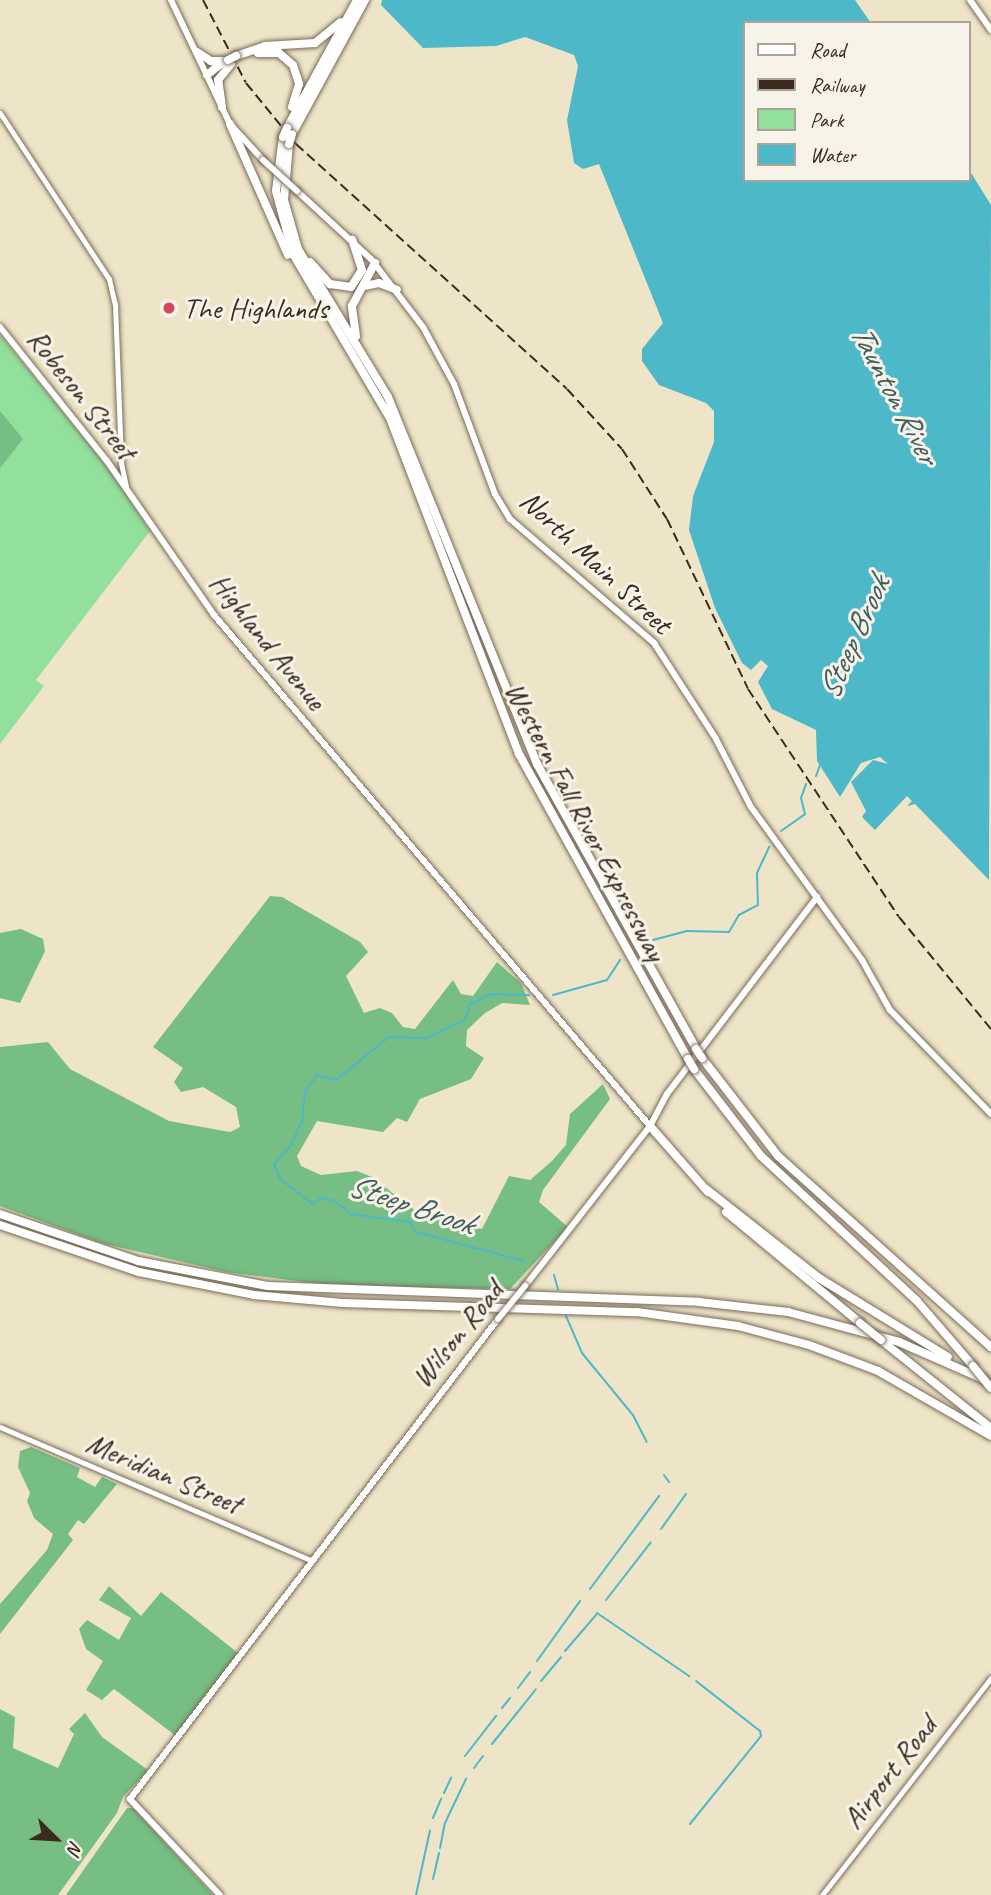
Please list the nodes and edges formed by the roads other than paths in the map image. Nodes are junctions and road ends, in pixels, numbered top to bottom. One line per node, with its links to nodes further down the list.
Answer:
1 (171, 0): 6 (main road, North Main Street)
2 (357, 0): 7 (highway); 12 (highway, Western Fall River Expressway)
3 (365, 0): 12 (highway, Western Fall River Expressway)
4 (970, 0): 5 (main road)
5 (991, 30)
6 (197, 51): 7 (highway); 8 (main road, North Main Street)
7 (232, 61): 8 (highway); 9 (highway); 12 (highway)
8 (207, 75): 9 (main road, North Main Street)
9 (222, 107): 11 (main road, North Main Street)
10 (0, 113): 22 (street, Highland Avenue)
11 (230, 124): 14 (main road, North Main Street, bridge); 17 (highway)
12 (286, 134): 13 (highway, Western Fall River Expressway); 17 (highway, Western Fall River Expressway)
13 (288, 221): 16 (highway); 21 (highway, Western Fall River Expressway)
14 (352, 240): 15 (main road, North Main Street); 16 (highway)
15 (375, 263): 16 (highway); 18 (main road, North Main Street); 19 (highway)
16 (359, 281)
17 (314, 290): 30 (highway, Western Fall River Expressway, bridge)
18 (397, 290): 19 (highway); 23 (main road, North Main Street)
19 (359, 291): 21 (highway)
20 (0, 327): 22 (main road, Robeson Street)
21 (370, 366): 29 (highway, Western Fall River Expressway, bridge)
22 (127, 489): 25 (main road, Highland Avenue)
23 (817, 897): 24 (main road, North Main Street); 25 (main road, Wilson Road)
24 (991, 1114)
25 (650, 1126): 26 (highway); 34 (main road, Wilson Road, bridge)
26 (706, 1189): 30 (highway); 32 (highway, bridge)
27 (0, 1214): 30 (highway)
28 (0, 1225): 33 (highway)
29 (991, 1348)
30 (991, 1385)
31 (0, 1427): 34 (street, Meridian Street)
32 (991, 1428)
33 (991, 1436)
34 (310, 1560): 36 (main road, Wilson Road)
35 (991, 1678): 37 (street, Airport Road)
36 (220, 1895)
37 (822, 1895)

